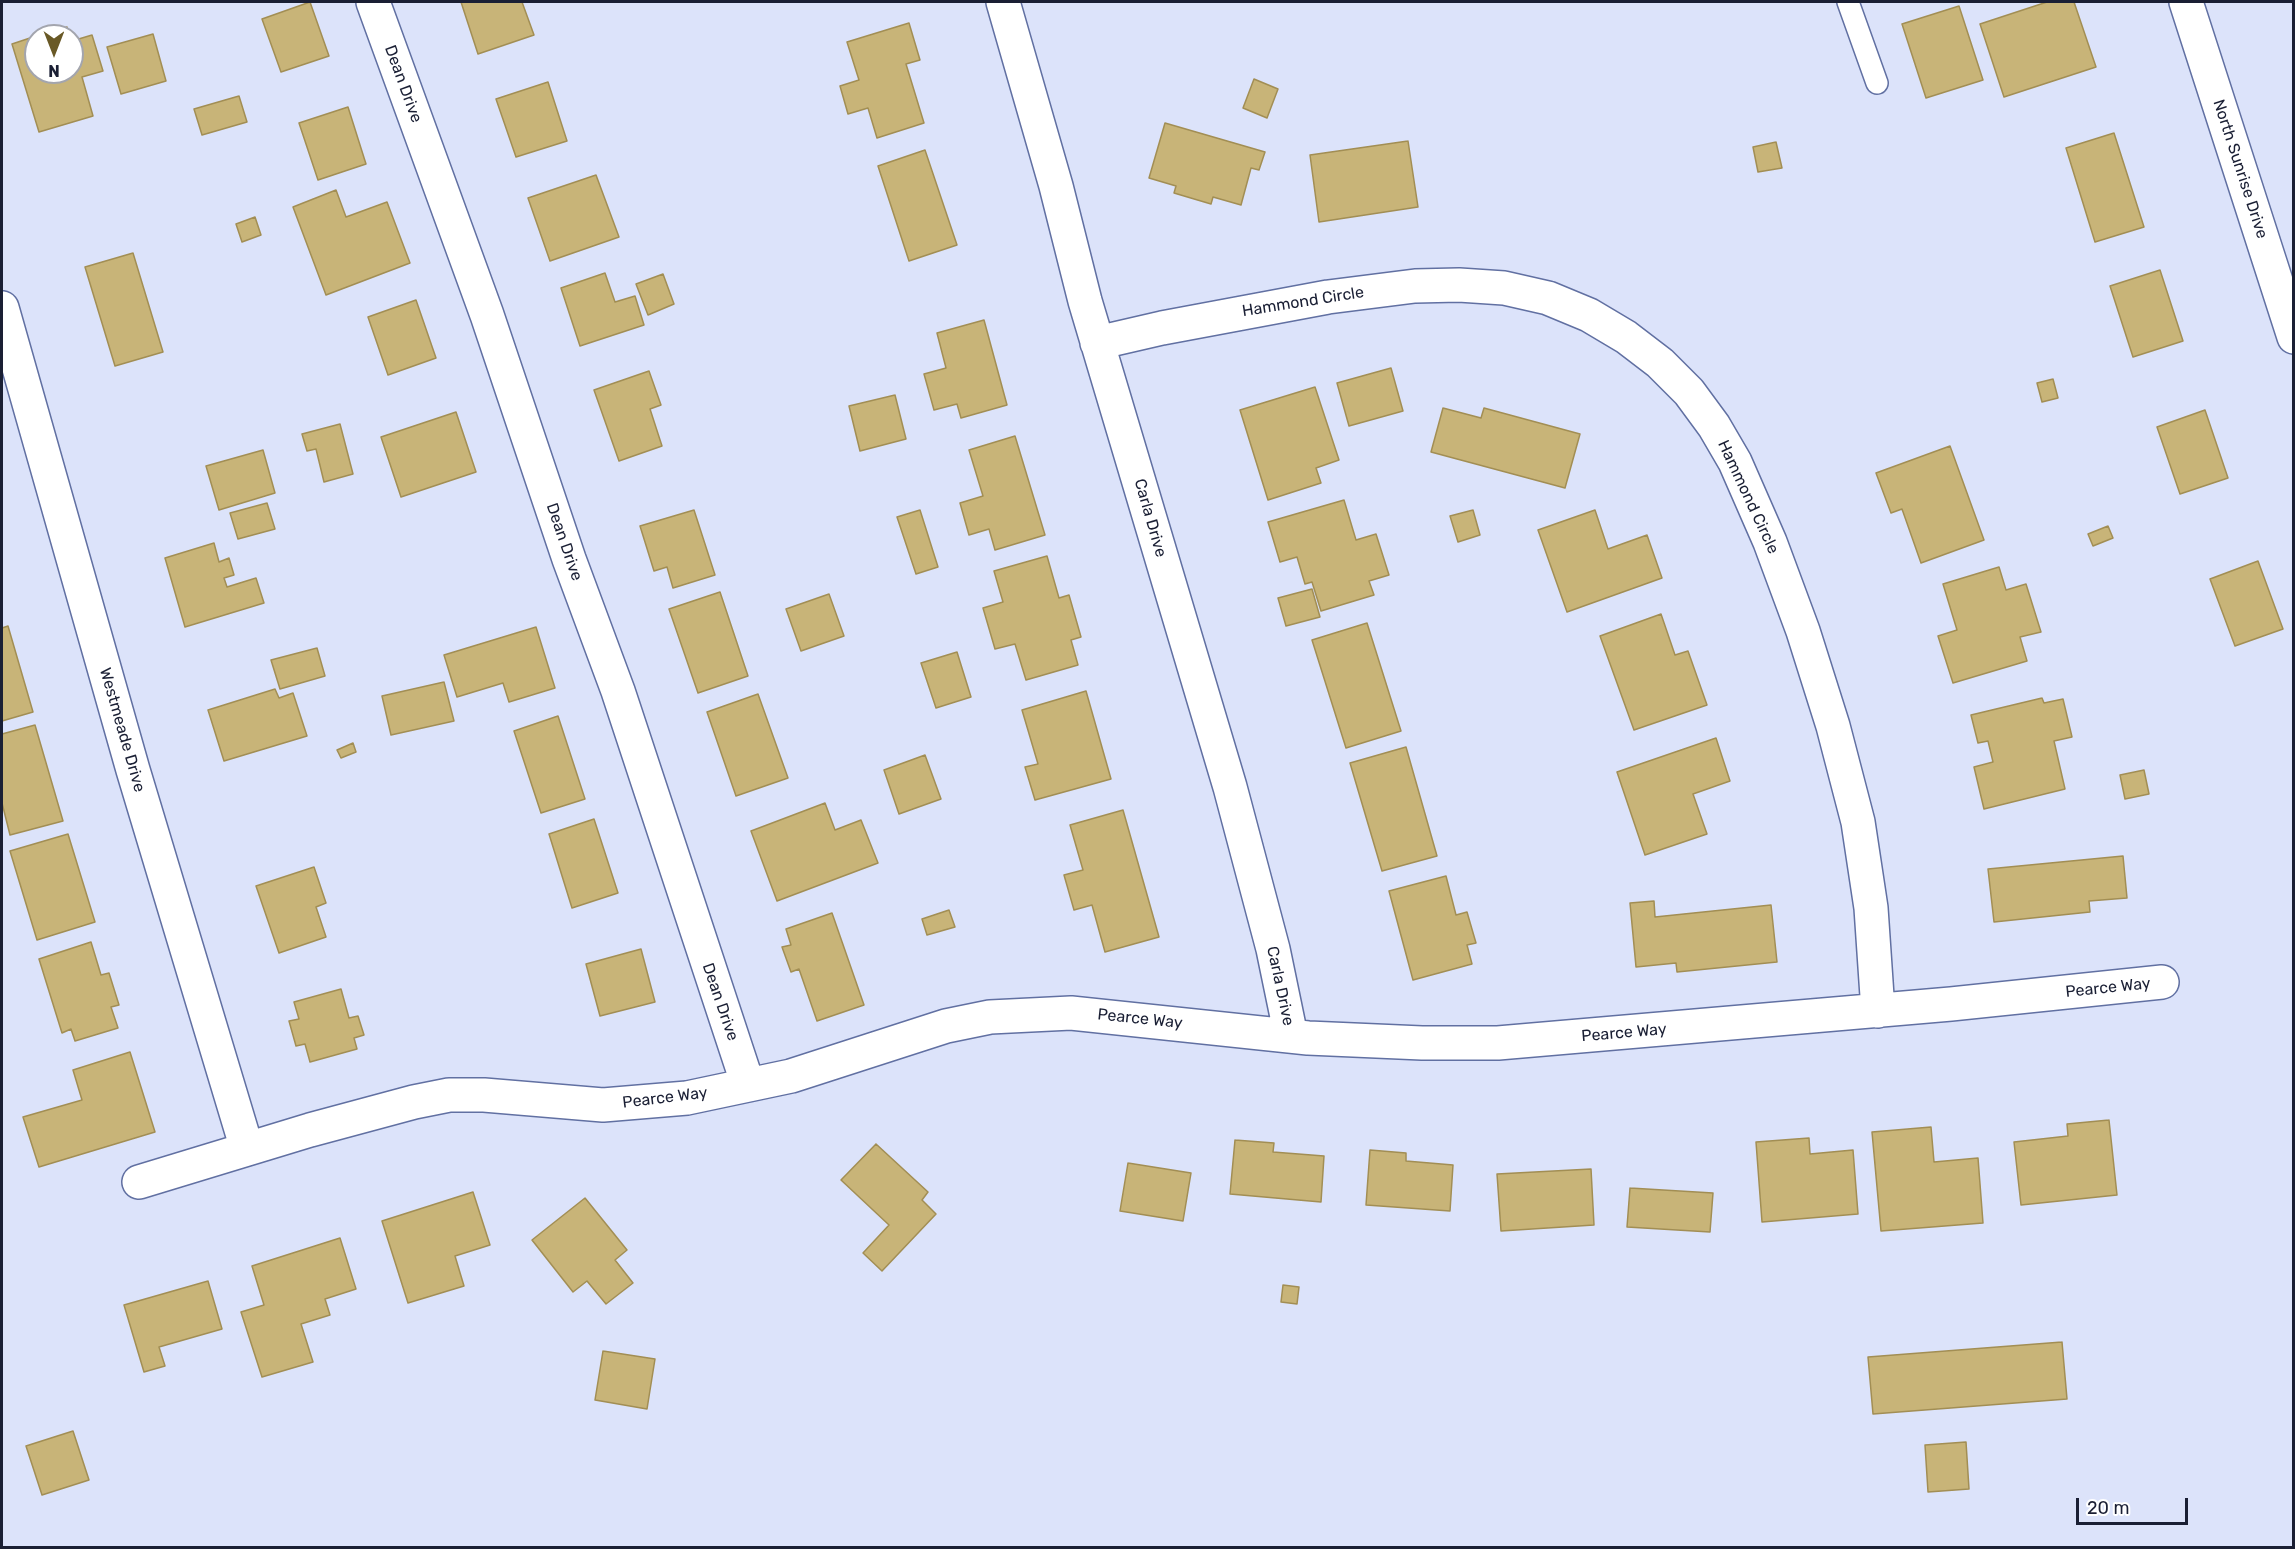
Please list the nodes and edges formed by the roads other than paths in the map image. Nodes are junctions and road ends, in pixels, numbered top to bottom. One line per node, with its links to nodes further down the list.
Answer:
1 (373, 2): 12 (street, Dean Drive)
2 (1003, 2): 8 (street, Carla Drive)
3 (1848, 2): 5 (lane)
4 (2186, 2): 7 (street, North Sunrise Drive)
5 (1877, 83)
6 (2, 308): 13 (street, Westmeade Drive)
7 (2294, 338)
8 (1097, 343): 10 (street, Hammond Circle); 11 (street, Carla Drive)
9 (2162, 982): 10 (street, Pearce Way)
10 (1878, 1011): 11 (street, Pearce Way)
11 (1290, 1036): 12 (street, Pearce Way)
12 (748, 1085): 13 (street, Pearce Way)
13 (247, 1149): 14 (street, Pearce Way)
14 (139, 1182)

